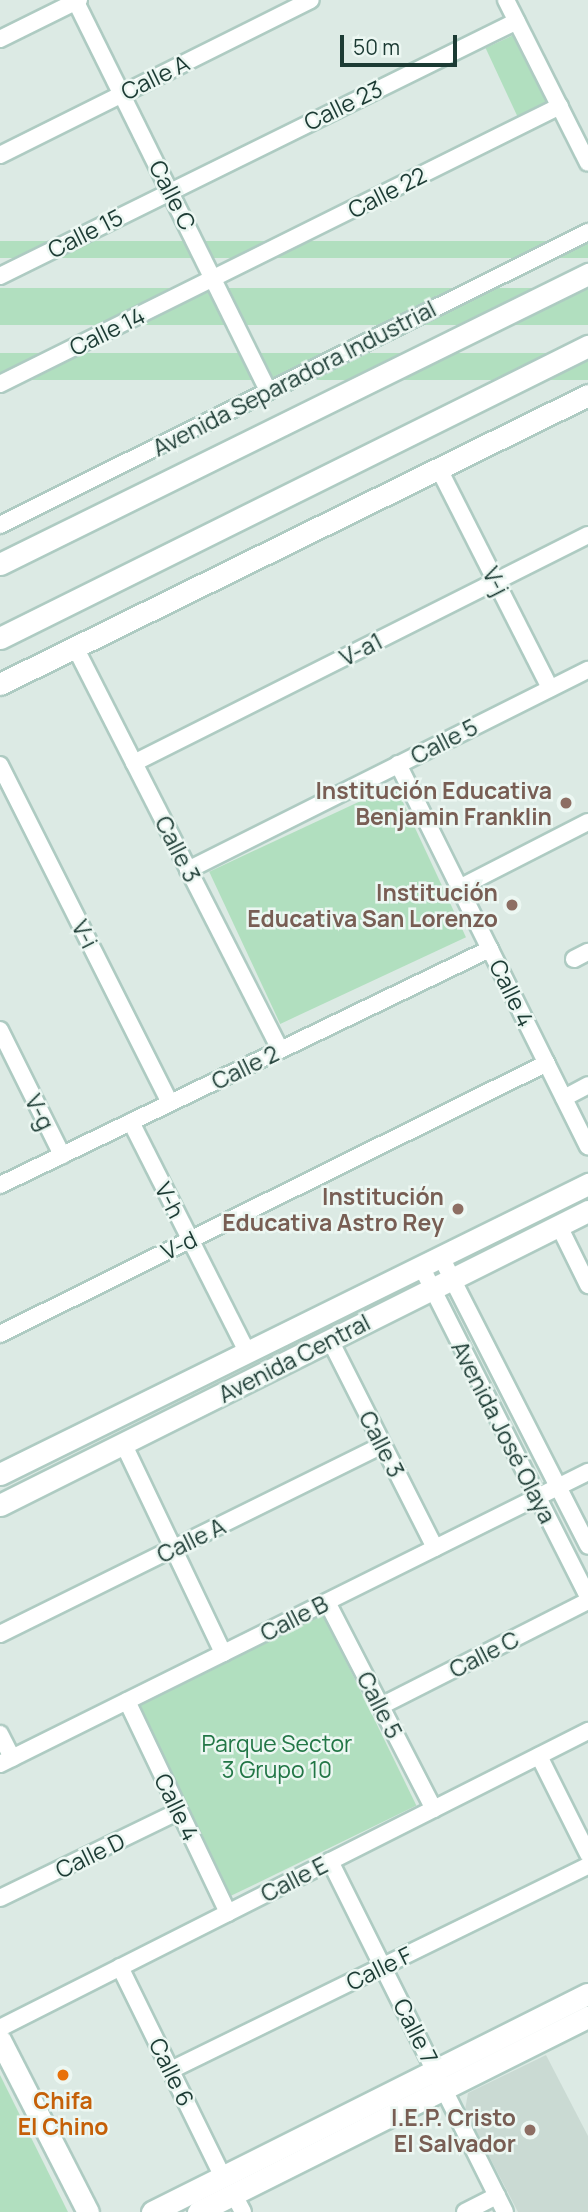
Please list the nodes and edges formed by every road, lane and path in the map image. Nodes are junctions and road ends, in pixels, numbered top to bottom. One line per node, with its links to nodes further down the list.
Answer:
1 (311, 0): 4 (street, Calle A)
2 (506, 0): 5 (street)
3 (77, 1): 6 (street); 7 (street, Calle C)
4 (293, 4): 7 (street, Calle A)
5 (517, 21): 8 (street); 11 (street, Calle 23)
6 (0, 39)
7 (122, 94): 9 (street, Calle A); 11 (street, Calle C)
8 (559, 106): 10 (street); 15 (street, Calle 22)
9 (0, 155)
10 (588, 163)
11 (170, 189): 14 (street, Calle 15); 15 (street, Calle C)
12 (588, 232): 18 (street, Avenida Separadora Industrial)
13 (588, 274): 23 (street, Avenida Separadora Industrial)
14 (0, 276)
15 (215, 278): 17 (street, Calle 14); 18 (street, Calle C)
16 (588, 346): 25 (street)
17 (0, 384)
18 (268, 390): 21 (street, Avenida Separadora Industrial)
19 (588, 396): 26 (street)
20 (442, 475): 24 (street, V-j)
21 (0, 525)
22 (588, 535): 24 (street, V-a1)
23 (0, 564)
24 (496, 581): 29 (street, V-j); 30 (street, V-a1)
25 (0, 638)
26 (75, 647): 28 (street); 30 (street, Calle 3)
27 (588, 670): 29 (street, Calle 5)
28 (0, 684)
29 (550, 688): 31 (street, Calle 5)
30 (134, 763): 34 (street, Calle 3)
31 (398, 764): 34 (street, Calle 5); 35 (street, Calle 4)
32 (0, 765): 42 (street, V-i)
33 (588, 822): 35 (street)
34 (188, 870): 38 (street, Calle 3)
35 (459, 888): 36 (street, Calle 4)
36 (490, 949): 38 (street, Calle 2); 39 (street, Calle 4)
37 (0, 1030): 45 (street, V-g)
38 (281, 1050): 42 (street, Calle 2)
39 (547, 1063): 41 (street, Calle 4); 50 (street, V-d)
40 (588, 1085): 41 (street)
41 (564, 1098): 44 (street, Calle 4)
42 (170, 1103): 43 (street, Calle 2)
43 (131, 1122): 45 (street, Calle 2); 50 (street, V-h)
44 (588, 1146)
45 (62, 1155): 47 (street, Calle 2)
46 (588, 1184): 51 (street, Avenida Central)
47 (0, 1185)
48 (588, 1212): 49 (street, Avenida Central)
49 (559, 1226): 53 (street, Avenida Central); 54 (street)
50 (190, 1240): 55 (street, V-d); 57 (street, V-h)
51 (441, 1257): 52 (street, Avenida Central); 53 (street, Avenida José Olaya)
52 (421, 1266): 53 (street, Avenida José Olaya); 57 (street, Avenida Central)
53 (441, 1283): 56 (street, Avenida Central); 62 (street, Avenida José Olaya); 63 (street, Avenida José Olaya)
54 (588, 1285)
55 (0, 1334)
56 (330, 1340): 58 (street, Avenida Central); 59 (street, Calle 3)
57 (247, 1352): 61 (street, Avenida Central)
58 (123, 1443): 64 (street, Avenida Central); 67 (street)
59 (383, 1446): 66 (street, Calle 3); 67 (street, Calle A)
60 (588, 1472): 62 (street, Calle B)
61 (0, 1474)
62 (558, 1487): 63 (street, Calle B); 65 (street, Avenida José Olaya)
63 (537, 1497): 66 (street, Calle B); 68 (street, Avenida José Olaya)
64 (0, 1505)
65 (588, 1546)
66 (435, 1548): 69 (street, Calle B)
67 (173, 1549): 70 (street, Calle A); 71 (street)
68 (588, 1599): 73 (street, Calle C)
69 (327, 1602): 71 (street, Calle B); 73 (street, Calle 5)
70 (0, 1634)
71 (223, 1653): 72 (street, Calle B)
72 (127, 1701): 77 (street, Calle B); 79 (street, Calle 4)
73 (381, 1706): 78 (street, Calle 5)
74 (588, 1731): 76 (street, Calle E)
75 (0, 1734): 77 (street)
76 (540, 1756): 78 (street, Calle E); 80 (street)
77 (6, 1761)
78 (434, 1809): 81 (street, Calle E)
79 (179, 1811): 83 (street, Calle D); 84 (street, Calle 4)
80 (588, 1854)
81 (330, 1861): 84 (street, Calle E); 85 (street, Calle 7)
82 (588, 1866): 85 (street, Calle F)
83 (0, 1898)
84 (228, 1913): 86 (street, Calle E)
85 (383, 1966): 91 (street, Calle F); 92 (street, Calle 7)
86 (120, 1967): 89 (street, Calle E); 91 (street, Calle 6)
87 (588, 1994): 92 (street)
88 (588, 2017): 92 (street)
89 (0, 2028)
90 (0, 2040): 95 (street)
91 (171, 2070): 93 (street, Calle 6)
92 (440, 2079): 93 (street); 94 (street)
93 (234, 2195): 96 (street); 97 (street)
94 (497, 2196): 98 (street); 99 (street)
95 (88, 2212)
96 (152, 2212)
97 (198, 2212)
98 (465, 2212)
99 (505, 2212)

